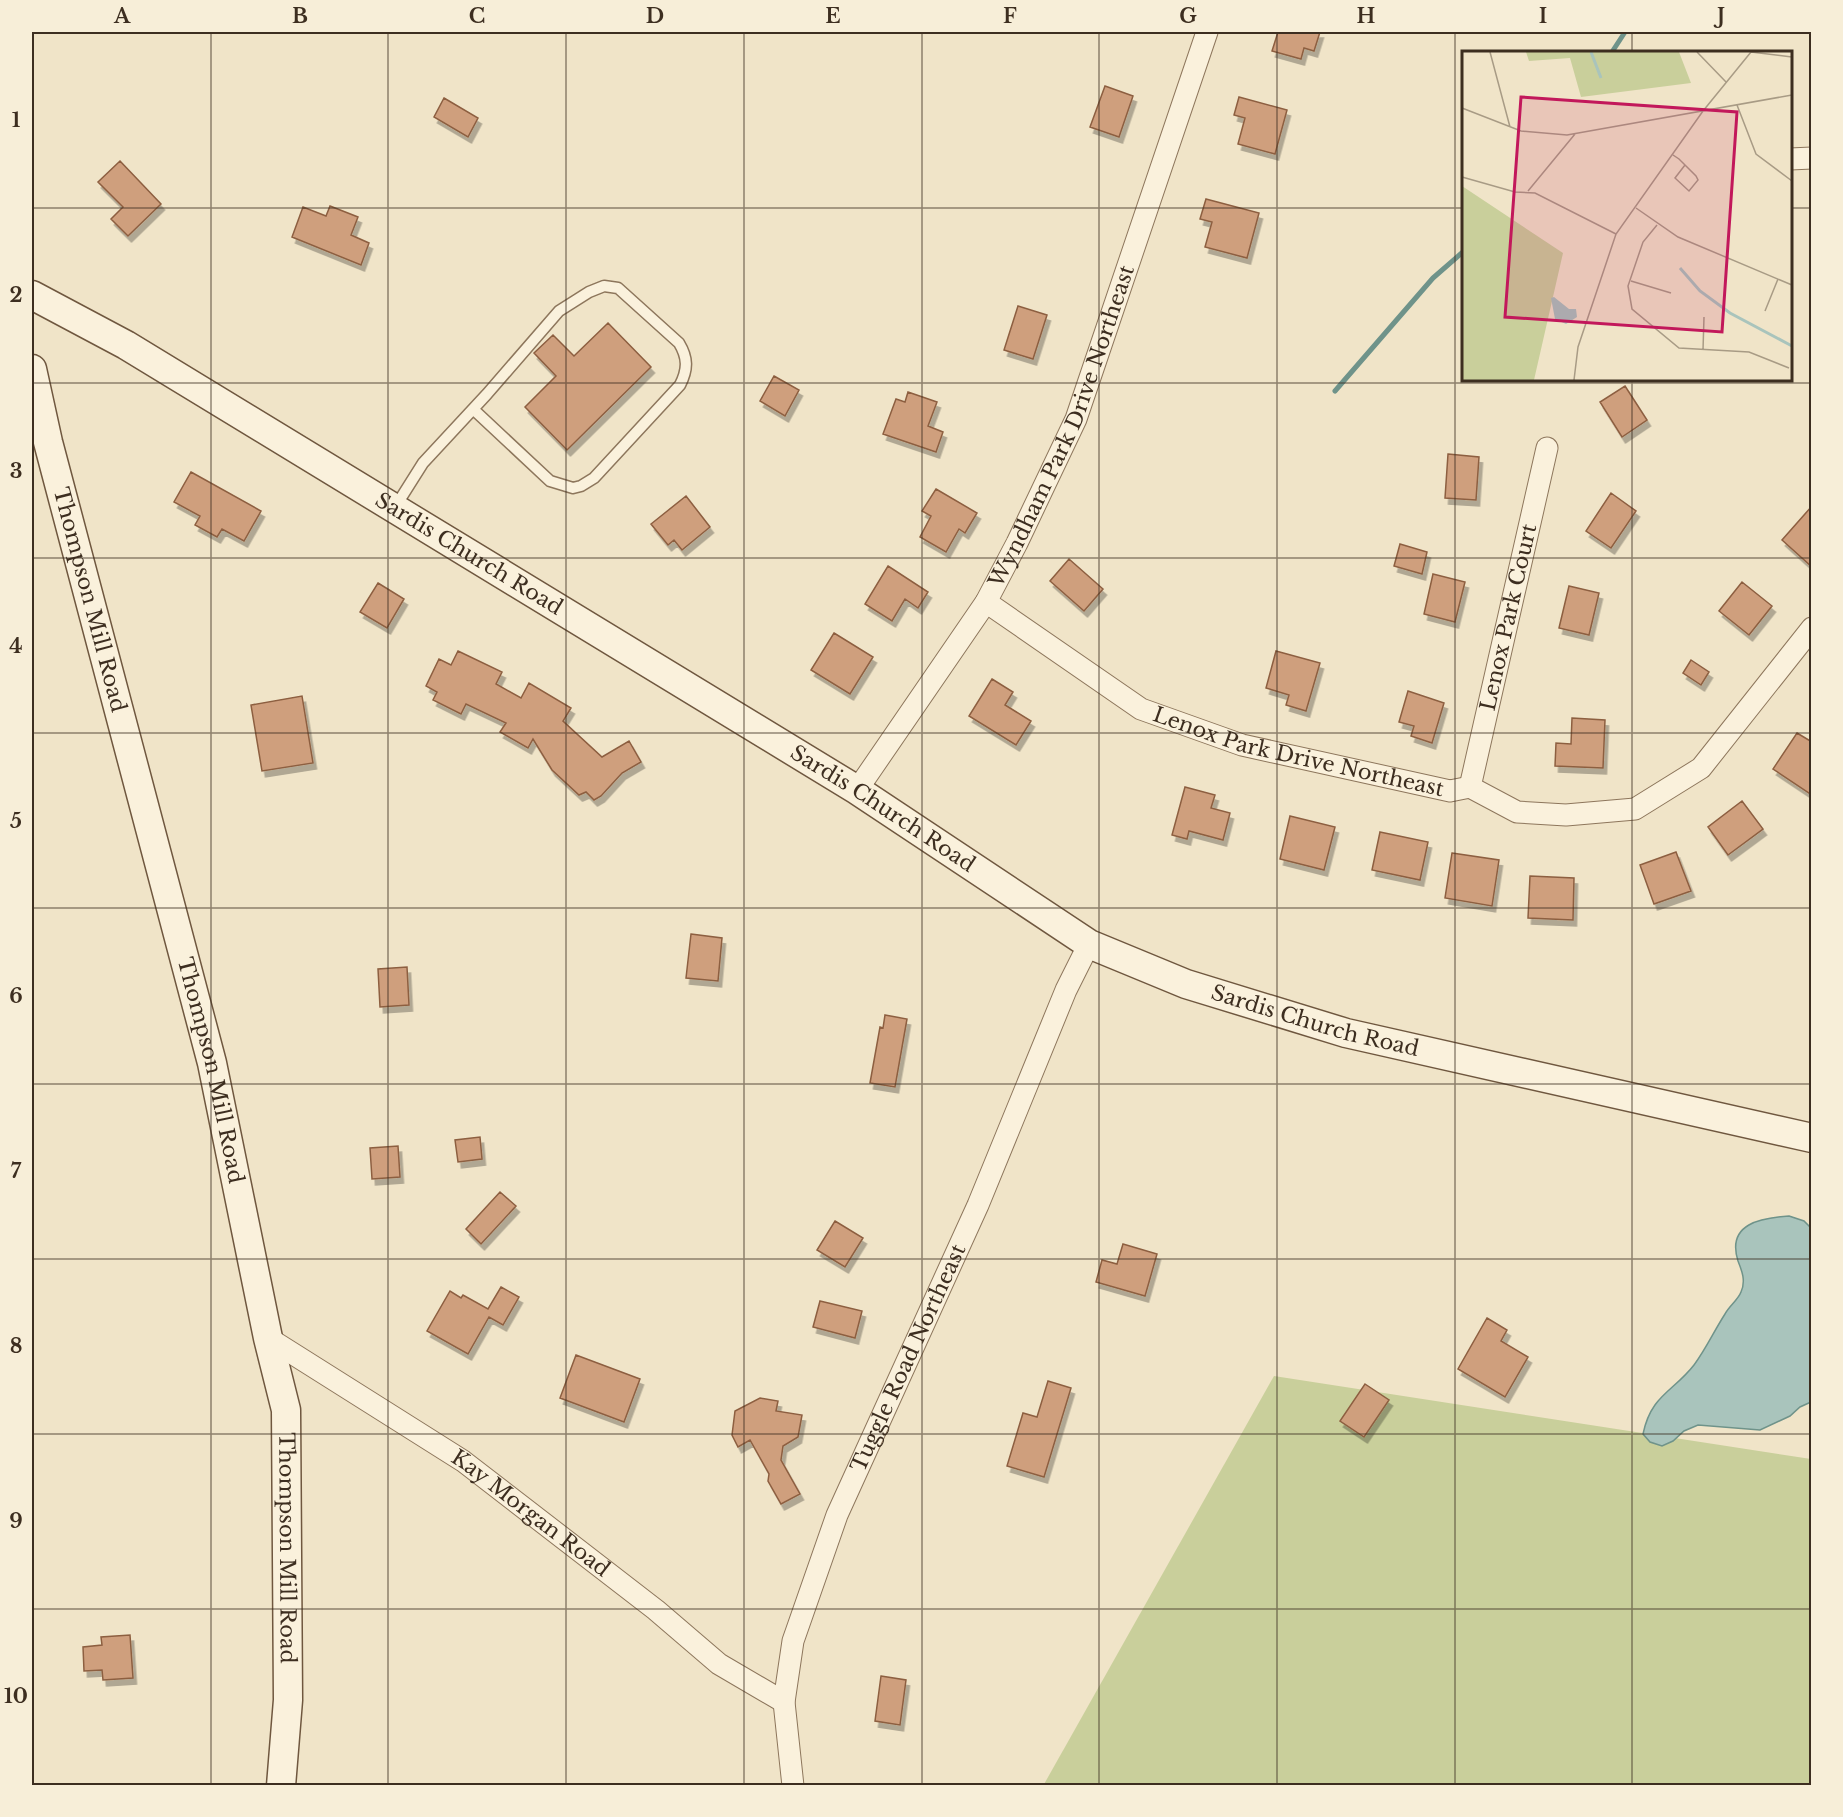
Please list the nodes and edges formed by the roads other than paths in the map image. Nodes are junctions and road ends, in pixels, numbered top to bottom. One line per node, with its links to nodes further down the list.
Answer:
1 (1207, 32): 9 (street, Wyndham Park Drive Northeast)
2 (1812, 158): 3 (street)
3 (1792, 159)
4 (32, 295): 8 (street, Sardis Church Road)
5 (32, 369): 15 (street, Thompson Mill Road)
6 (473, 410): 6 (lane); 8 (lane)
7 (1547, 448): 11 (street, Lenox Park Court)
8 (394, 509): 12 (street, Sardis Church Road)
9 (986, 602): 11 (street, Lenox Park Drive Northeast); 12 (street, Wyndham Park Drive Northeast)
10 (1812, 627): 11 (street, Lenox Park Drive Northeast)
11 (1470, 787)
12 (857, 790): 13 (street, Sardis Church Road)
13 (1089, 944): 14 (street, Sardis Church Road); 16 (street, Tuggle Road Northeast)
14 (1812, 1138)
15 (268, 1338): 16 (street, Kay Morgan Road); 17 (street, Thompson Mill Road)
16 (784, 1702): 18 (street, Tuggle Road Northeast)
17 (280, 1785)
18 (793, 1785)

